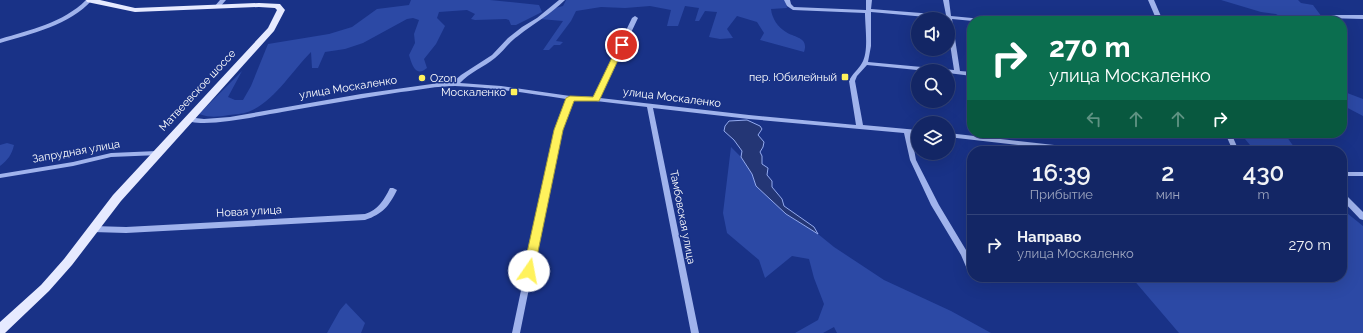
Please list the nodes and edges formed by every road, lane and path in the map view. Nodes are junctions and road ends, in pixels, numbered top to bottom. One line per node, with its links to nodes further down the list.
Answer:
1 (89, 0): 8 (main road, Матвеевское шоссе); 18 (street)
2 (223, 0): 8 (street)
3 (562, 0): 24 (street)
4 (787, 0): 9 (street)
5 (869, 0): 9 (street)
6 (946, 0): 10 (street)
7 (1152, 0): 12 (street)
8 (217, 7): 28 (main road, Матвеевское шоссе)
9 (868, 11): 11 (street); 20 (street)
10 (948, 12)
11 (911, 14)
12 (1158, 16)
13 (955, 17): 17 (street)
14 (1347, 17): 15 (street)
15 (1363, 17)
16 (634, 18): 26 (street)
17 (967, 18)
18 (0, 41)
19 (954, 56): 22 (street)
20 (865, 63): 21 (street); 29 (street)
21 (911, 67)
22 (957, 72): 23 (street)
23 (967, 73)
24 (455, 84): 25 (street, улица Москаленко); 28 (street, улица Москаленко)
25 (570, 98): 26 (street, улица Москаленко); 46 (street)
26 (596, 99): 27 (street, улица Москаленко)
27 (650, 106): 29 (street, улица Москаленко); 47 (street, Тамбовская улица)
28 (190, 117): 36 (main road, Матвеевское шоссе)
29 (860, 126): 30 (street, улица Москаленко)
30 (907, 131): 31 (street, улица Москаленко); 44 (street)
31 (911, 131)
32 (955, 136): 33 (street)
33 (967, 137)
34 (975, 138): 35 (street)
35 (1046, 146)
36 (157, 153): 39 (street, Запрудная улица); 43 (main road, Матвеевское шоссе)
37 (1347, 174): 38 (street)
38 (1363, 174)
39 (0, 176)
40 (393, 190): 43 (street, Новая улица)
41 (1347, 201): 42 (street)
42 (1363, 217)
43 (93, 229): 45 (main road, Матвеевское шоссе)
44 (967, 260)
45 (0, 330)
46 (516, 333)
47 (696, 333)

